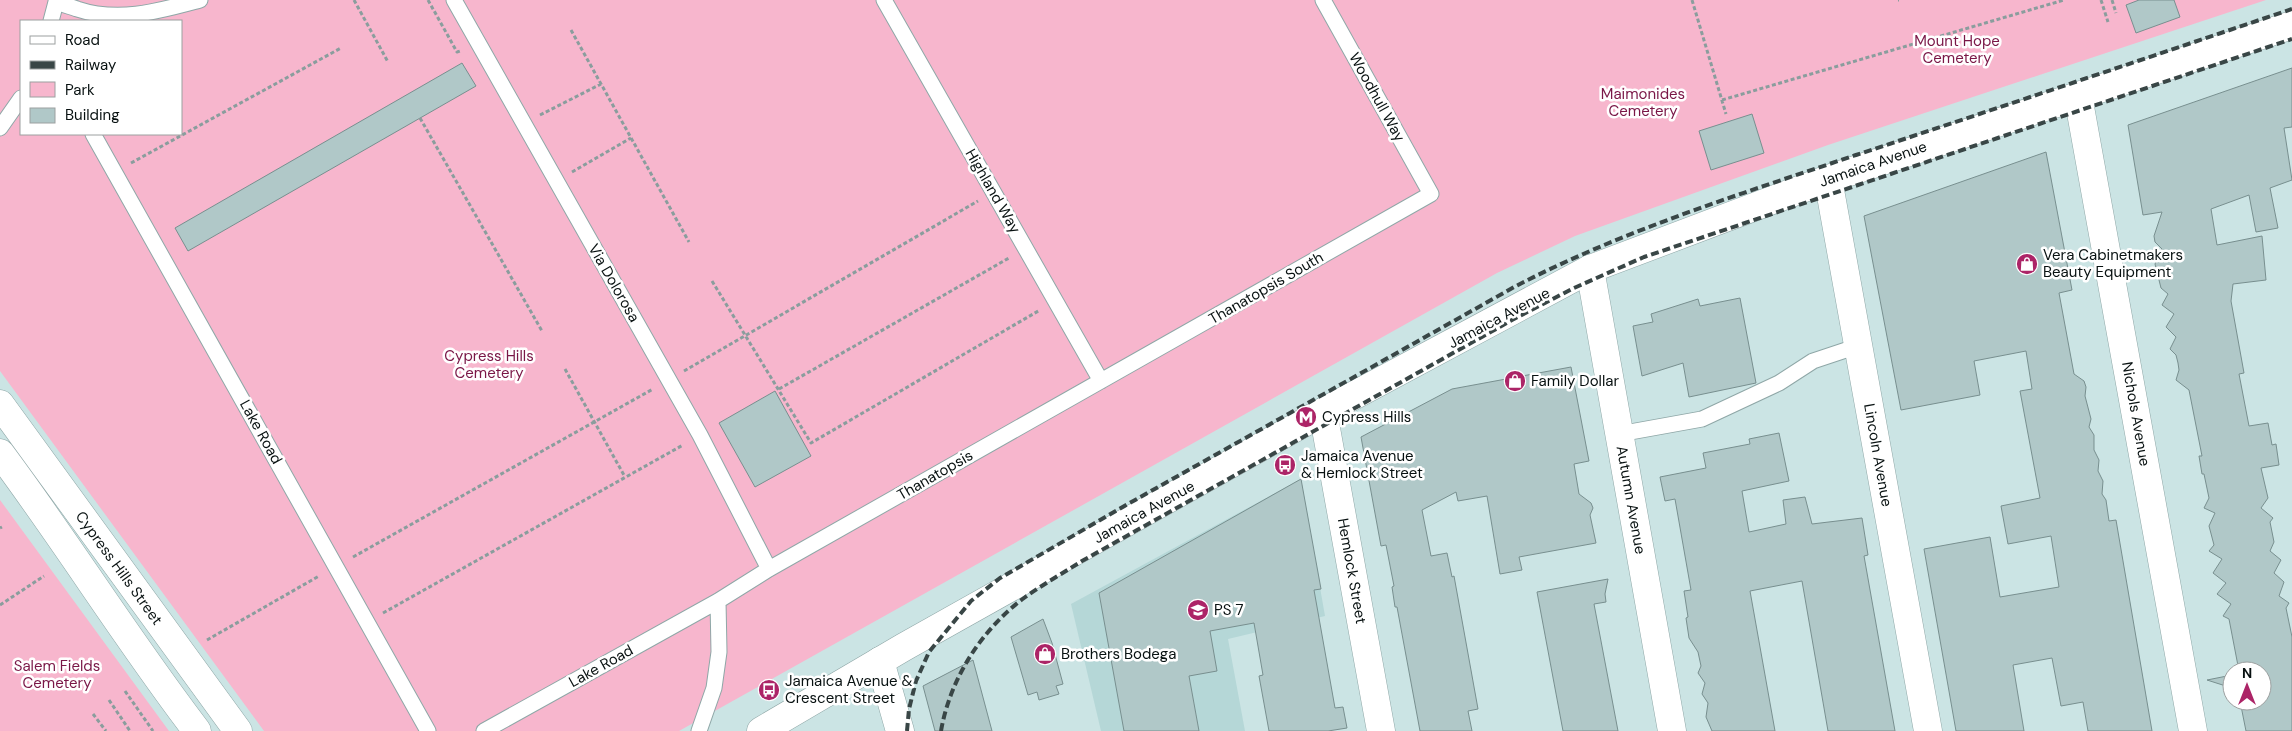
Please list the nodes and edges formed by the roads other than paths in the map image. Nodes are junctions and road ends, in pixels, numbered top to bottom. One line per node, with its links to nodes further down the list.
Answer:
1 (200, 0): 5 (lane)
2 (454, 0): 21 (lane, Via Dolorosa)
3 (884, 0): 16 (lane, Highland Way)
4 (1323, 0): 13 (lane, Woodhull Way)
5 (56, 1): 6 (lane)
6 (52, 20)
7 (2292, 25): 8 (street, Jamaica Avenue)
8 (2078, 96): 12 (street, Jamaica Avenue); 34 (street, Nichols Avenue)
9 (20, 99): 10 (lane)
10 (0, 128)
11 (94, 135): 26 (lane, Lake Road)
12 (1828, 179): 14 (street, Jamaica Avenue); 15 (street, Lincoln Avenue)
13 (1431, 194): 16 (lane, Thanatopsis South)
14 (1590, 269): 18 (street, Jamaica Avenue); 19 (street, Autumn Avenue)
15 (1858, 346): 19 (lane); 33 (street, Lincoln Avenue)
16 (1101, 381): 21 (lane, Thanatopsis)
17 (0, 404): 25 (street, Cypress Hills Street)
18 (1323, 412): 23 (street, Jamaica Avenue); 31 (street, Hemlock Street)
19 (1619, 434): 32 (street, Autumn Avenue)
20 (0, 453): 24 (street, Cypress Hills Street)
21 (769, 569): 22 (lane, Thanatopsis)
22 (718, 601): 27 (lane, Lake Road); 28 (lane)
23 (880, 661): 29 (street, Jamaica Avenue); 30 (street)
24 (197, 731)
25 (238, 731)
26 (428, 731)
27 (484, 731)
28 (699, 731)
29 (761, 731)
30 (900, 731)
31 (1381, 731)
32 (1672, 731)
33 (1928, 731)
34 (2194, 731)

